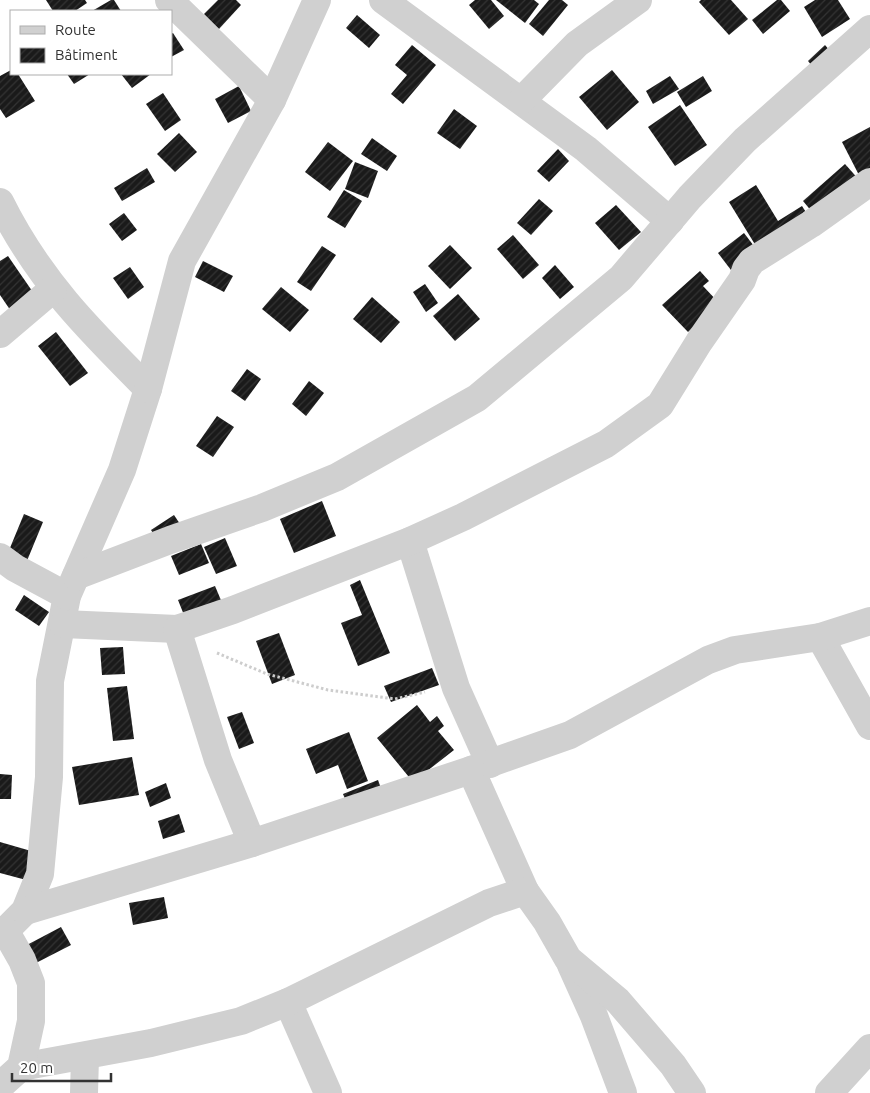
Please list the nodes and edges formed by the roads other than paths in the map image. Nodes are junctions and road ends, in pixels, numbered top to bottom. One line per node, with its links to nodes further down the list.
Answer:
1 (169, 0): 6 (street)
2 (317, 0): 6 (street)
3 (383, 0): 7 (street)
4 (621, 5): 7 (street)
5 (870, 29): 10 (street)
6 (272, 100): 13 (street)
7 (522, 100): 10 (street)
8 (870, 182): 14 (street)
9 (0, 202): 11 (street)
10 (670, 221): 16 (street)
11 (53, 289): 12 (street); 13 (street)
12 (0, 334)
13 (148, 389): 16 (street)
14 (410, 541): 19 (street); 22 (street)
15 (0, 557): 16 (street)
16 (72, 586): 18 (street)
17 (870, 621): 20 (street)
18 (63, 624): 19 (street); 25 (street)
19 (177, 629): 23 (street)
20 (820, 637): 21 (street); 22 (street)
21 (870, 726)
22 (480, 767): 23 (street); 24 (street)
23 (252, 843): 25 (street)
24 (524, 891): 27 (street); 28 (street)
25 (24, 911): 26 (street)
26 (3, 934): 31 (street)
27 (568, 960): 35 (street); 36 (street)
28 (288, 1002): 30 (street); 34 (street)
29 (870, 1048): 37 (street)
30 (84, 1056): 31 (street); 33 (street)
31 (21, 1067): 32 (street)
32 (0, 1086)
33 (84, 1093)
34 (328, 1093)
35 (623, 1093)
36 (692, 1093)
37 (829, 1093)

